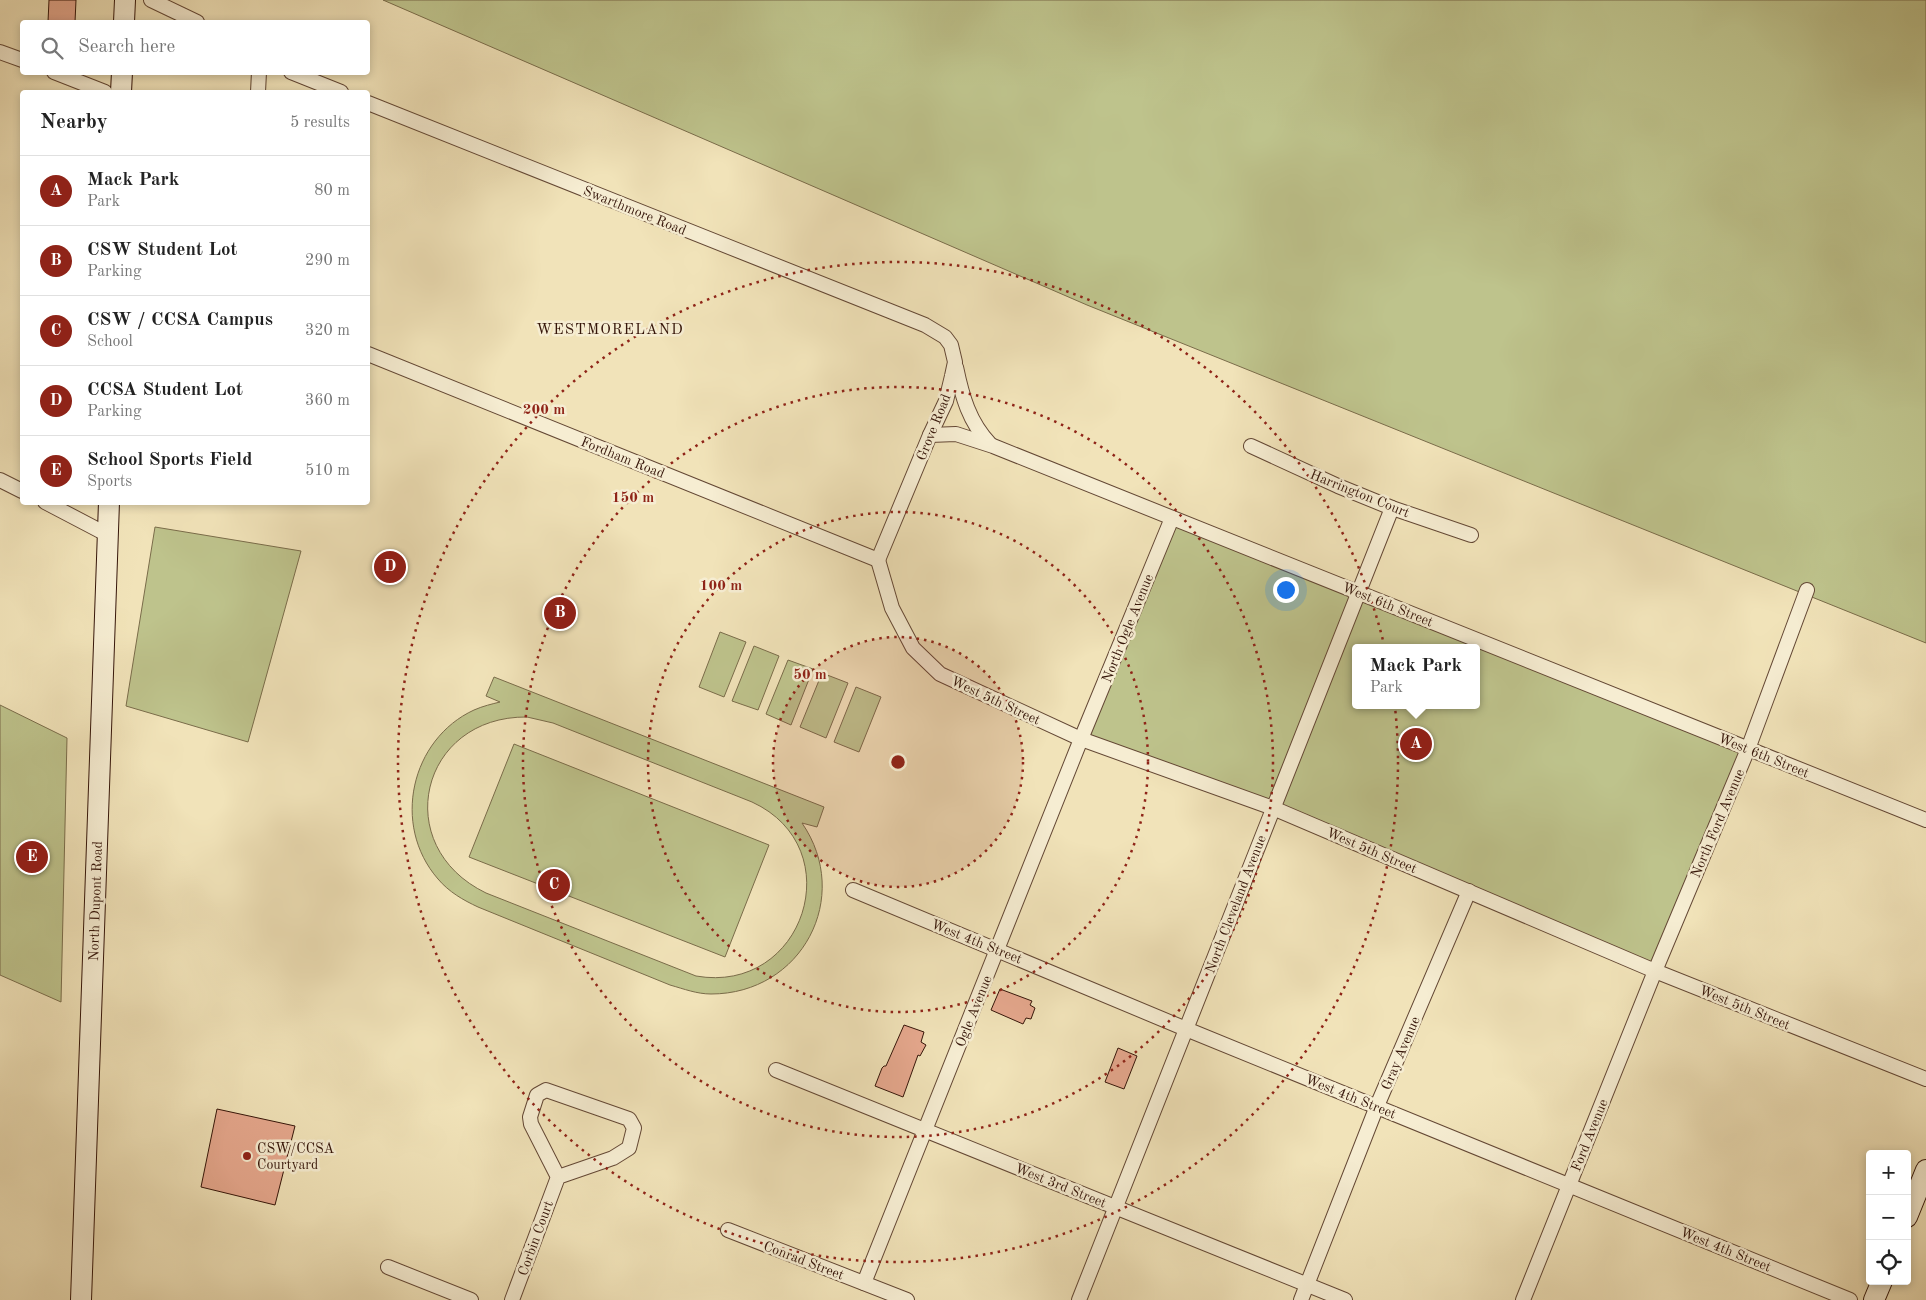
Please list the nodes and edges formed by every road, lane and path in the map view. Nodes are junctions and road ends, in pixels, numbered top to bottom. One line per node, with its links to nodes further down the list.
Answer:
1 (125, 0): 3 (main road)
2 (151, 0): 4 (street)
3 (124, 20)
4 (193, 20)
5 (0, 52): 6 (street)
6 (20, 59)
7 (62, 75): 11 (street)
8 (122, 75): 12 (main road)
9 (259, 75): 13 (street)
10 (298, 75): 14 (street)
11 (100, 90)
12 (122, 90)
13 (258, 90)
14 (336, 90)
15 (370, 104): 17 (street, Swarthmore Road)
16 (370, 355): 29 (street, Fordham Road)
17 (954, 362): 18 (street, Grove Road); 19 (street, West 6th Street)
18 (930, 435): 19 (street); 29 (street, Grove Road)
19 (993, 446): 26 (street, West 6th Street)
20 (1251, 446): 25 (street, Harrington Court)
21 (0, 480): 22 (street)
22 (20, 490)
23 (50, 505): 27 (street)
24 (109, 505): 27 (main road, North Dupont Road)
25 (1392, 508): 28 (street, Harrington Court); 31 (street, North Cleveland Avenue)
26 (1172, 518): 31 (street, West 6th Street); 32 (street, North Ogle Avenue)
27 (108, 535): 55 (main road, North Dupont Road)
28 (1471, 535)
29 (878, 560): 32 (street, West 5th Street)
30 (1807, 590): 33 (street, North Ford Avenue)
31 (1358, 593): 33 (street, West 6th Street); 34 (street, North Cleveland Avenue)
32 (1081, 739): 34 (street, West 5th Street); 38 (street, Ogle Avenue)
33 (1748, 749): 35 (street, West 6th Street); 39 (street, North Ford Avenue)
34 (1273, 808): 37 (street, West 5th Street); 40 (street, North Cleveland Avenue)
35 (1926, 820)
36 (853, 890): 38 (street, West 4th Street)
37 (1469, 891): 39 (street, West 5th Street); 43 (street, Gray Avenue)
38 (997, 949): 40 (street, West 4th Street); 44 (street, Ogle Avenue)
39 (1655, 971): 42 (street, West 5th Street); 47 (street, Ford Avenue)
40 (1186, 1028): 43 (street, West 4th Street); 48 (street, North Cleveland Avenue)
41 (776, 1070): 44 (street, West 3rd Street)
42 (1926, 1079)
43 (1377, 1106): 47 (street, West 4th Street); 53 (street, Gray Avenue)
44 (925, 1130): 48 (street, West 3rd Street); 52 (street, Ogle Avenue)
45 (1926, 1170): 49 (main road)
46 (558, 1177): 46 (street); 57 (street, Corbin Court)
47 (1568, 1185): 62 (street, Ford Avenue); 63 (street, West 4th Street)
48 (1115, 1207): 53 (street, West 3rd Street); 59 (street, North Cleveland Avenue)
49 (1911, 1207)
50 (728, 1230): 52 (street, Conrad Street)
51 (388, 1267): 56 (street)
52 (864, 1283): 58 (street, Conrad Street)
53 (1307, 1284): 60 (street, Gray Avenue); 61 (street, West 3rd Street)
54 (1880, 1285): 64 (main road)
55 (81, 1300)
56 (472, 1300)
57 (512, 1300)
58 (907, 1300)
59 (1078, 1300)
60 (1300, 1300)
61 (1345, 1300)
62 (1523, 1300)
63 (1850, 1300)
64 (1874, 1300)

